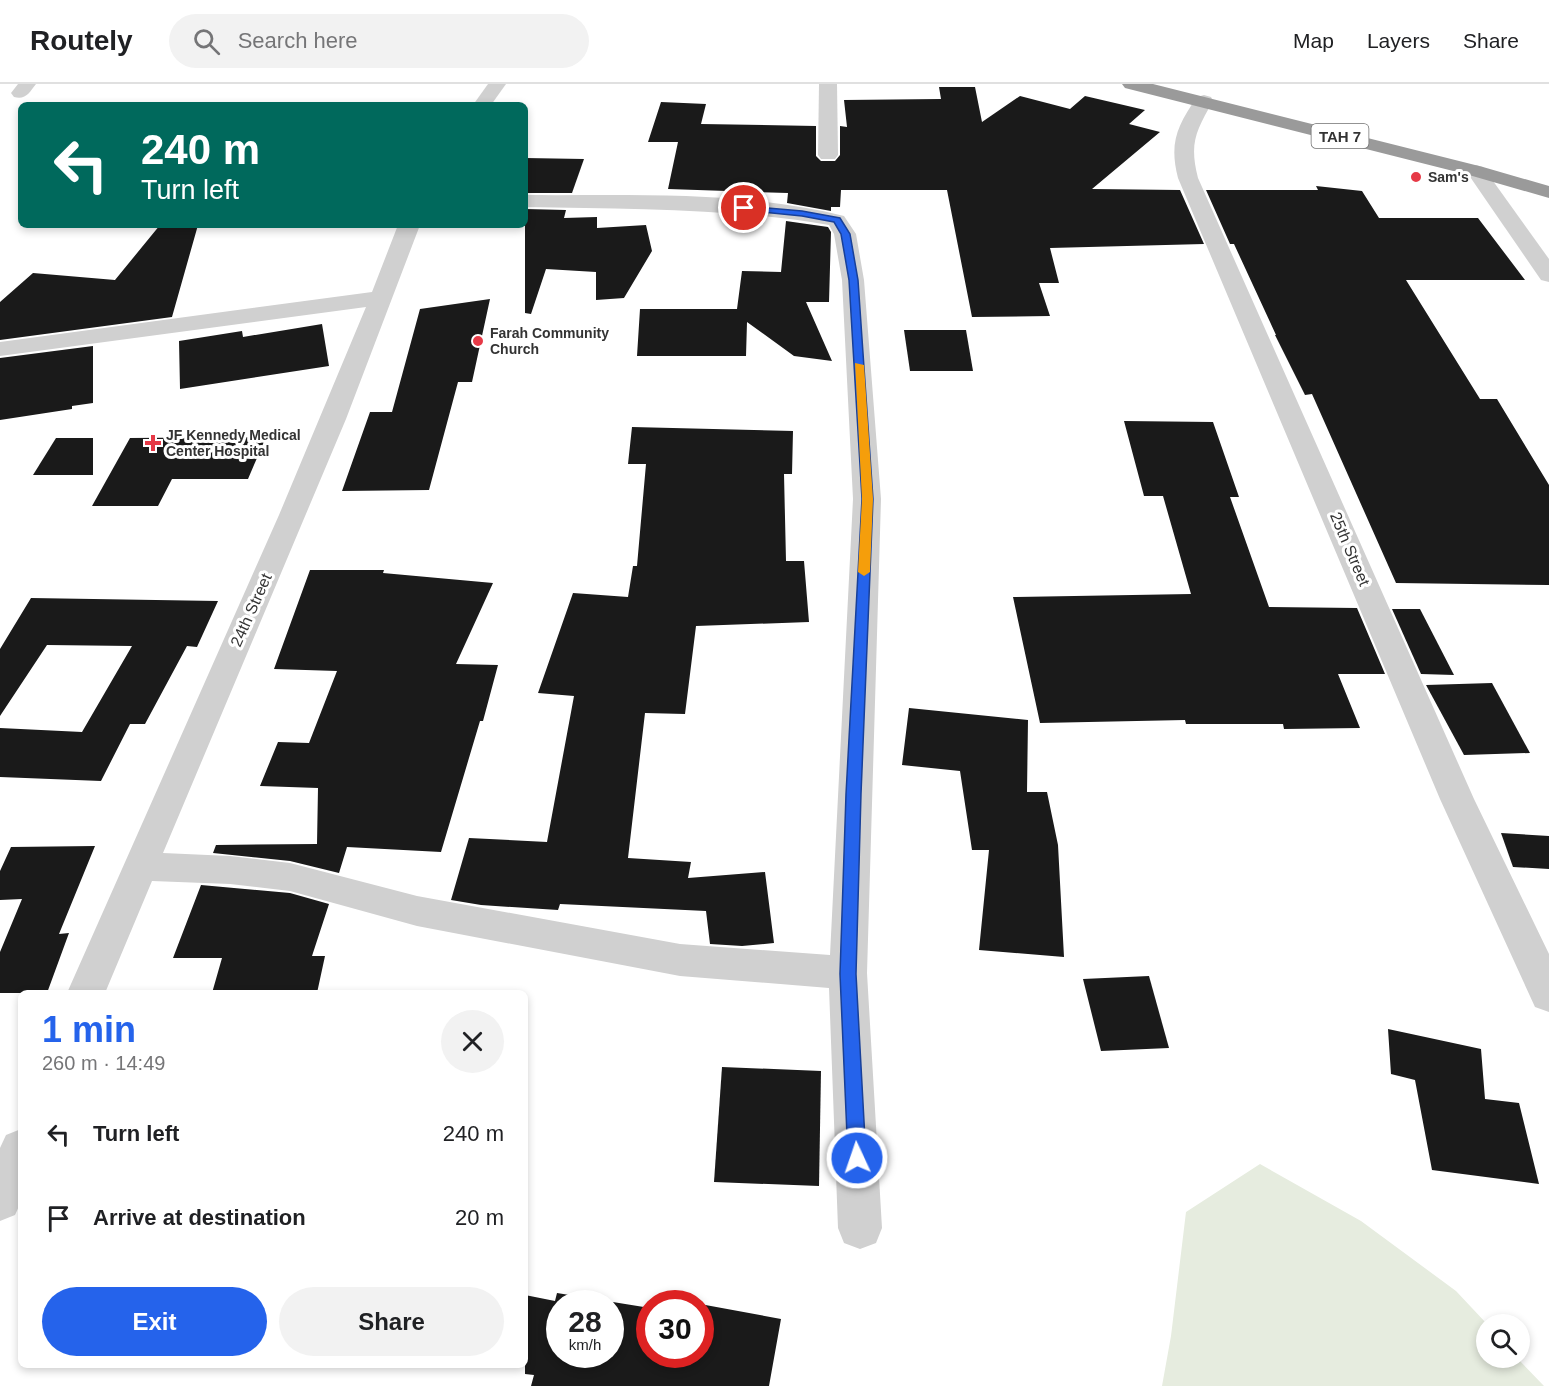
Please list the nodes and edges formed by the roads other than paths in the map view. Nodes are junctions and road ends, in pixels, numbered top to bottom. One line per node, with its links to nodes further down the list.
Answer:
1 (497, 84): 5 (street)
2 (828, 84): 6 (street)
3 (1131, 84): 4 (highway, TAH 7)
4 (1204, 101): 7 (highway, TAH 7); 17 (street, 25th Street)
5 (484, 102)
6 (828, 154)
7 (1476, 171): 8 (highway, TAH 7); 11 (street)
8 (1549, 192)
9 (528, 201): 15 (street)
10 (408, 228): 12 (street, 24th Street)
11 (1549, 274)
12 (382, 298): 13 (street); 14 (street, 24th Street)
13 (0, 349)
14 (139, 866): 15 (street); 16 (street, 24th Street)
15 (848, 974): 20 (street)
16 (87, 990)
17 (1549, 995)
18 (18, 1156): 19 (street)
19 (0, 1200)
20 (860, 1228)

